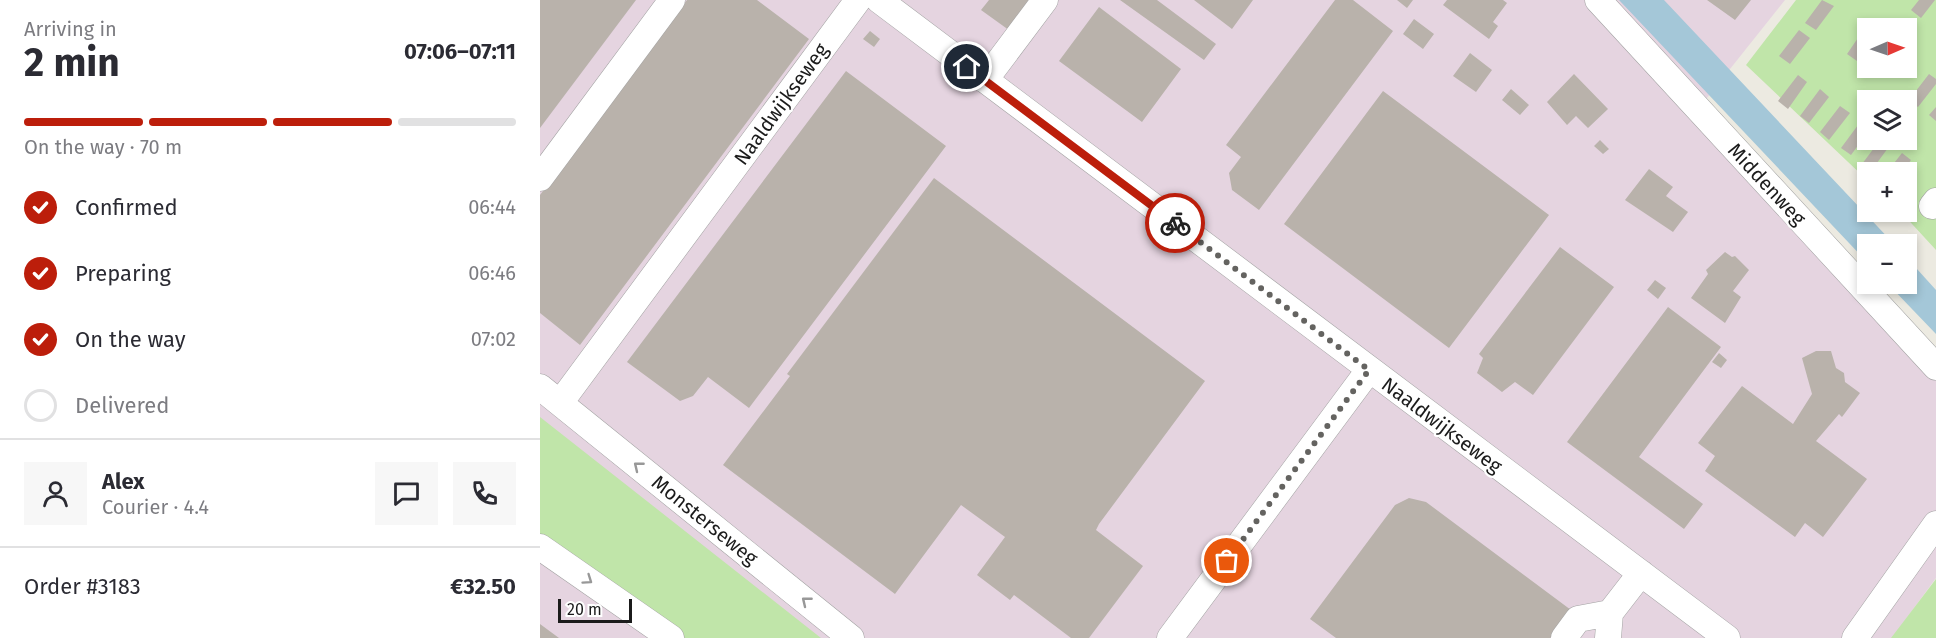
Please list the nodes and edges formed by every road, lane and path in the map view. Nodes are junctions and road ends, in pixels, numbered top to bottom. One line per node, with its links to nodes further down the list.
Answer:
1 (672, 0): 7 (street)
2 (858, 0): 8 (street, Naaldwijkseweg)
3 (879, 0): 6 (street, Naaldwijkseweg)
4 (1045, 0): 6 (street)
5 (1598, 0): 9 (street, Middenweg)
6 (985, 80): 10 (street, Naaldwijkseweg)
7 (540, 178)
8 (705, 207): 11 (street, Monsterseweg)
9 (1936, 367)
10 (1369, 370): 14 (street, Naaldwijkseweg); 18 (street)
11 (550, 395): 17 (street, Monsterseweg, one-way to 11)
12 (1936, 524): 21 (street)
13 (540, 547): 16 (street, one-way to 16)
14 (1641, 573): 15 (street); 20 (street, Naaldwijkseweg)
15 (1609, 625): 19 (street)
16 (671, 638)
17 (851, 638)
18 (1170, 638)
19 (1564, 638)
20 (1727, 638)
21 (1855, 638)

